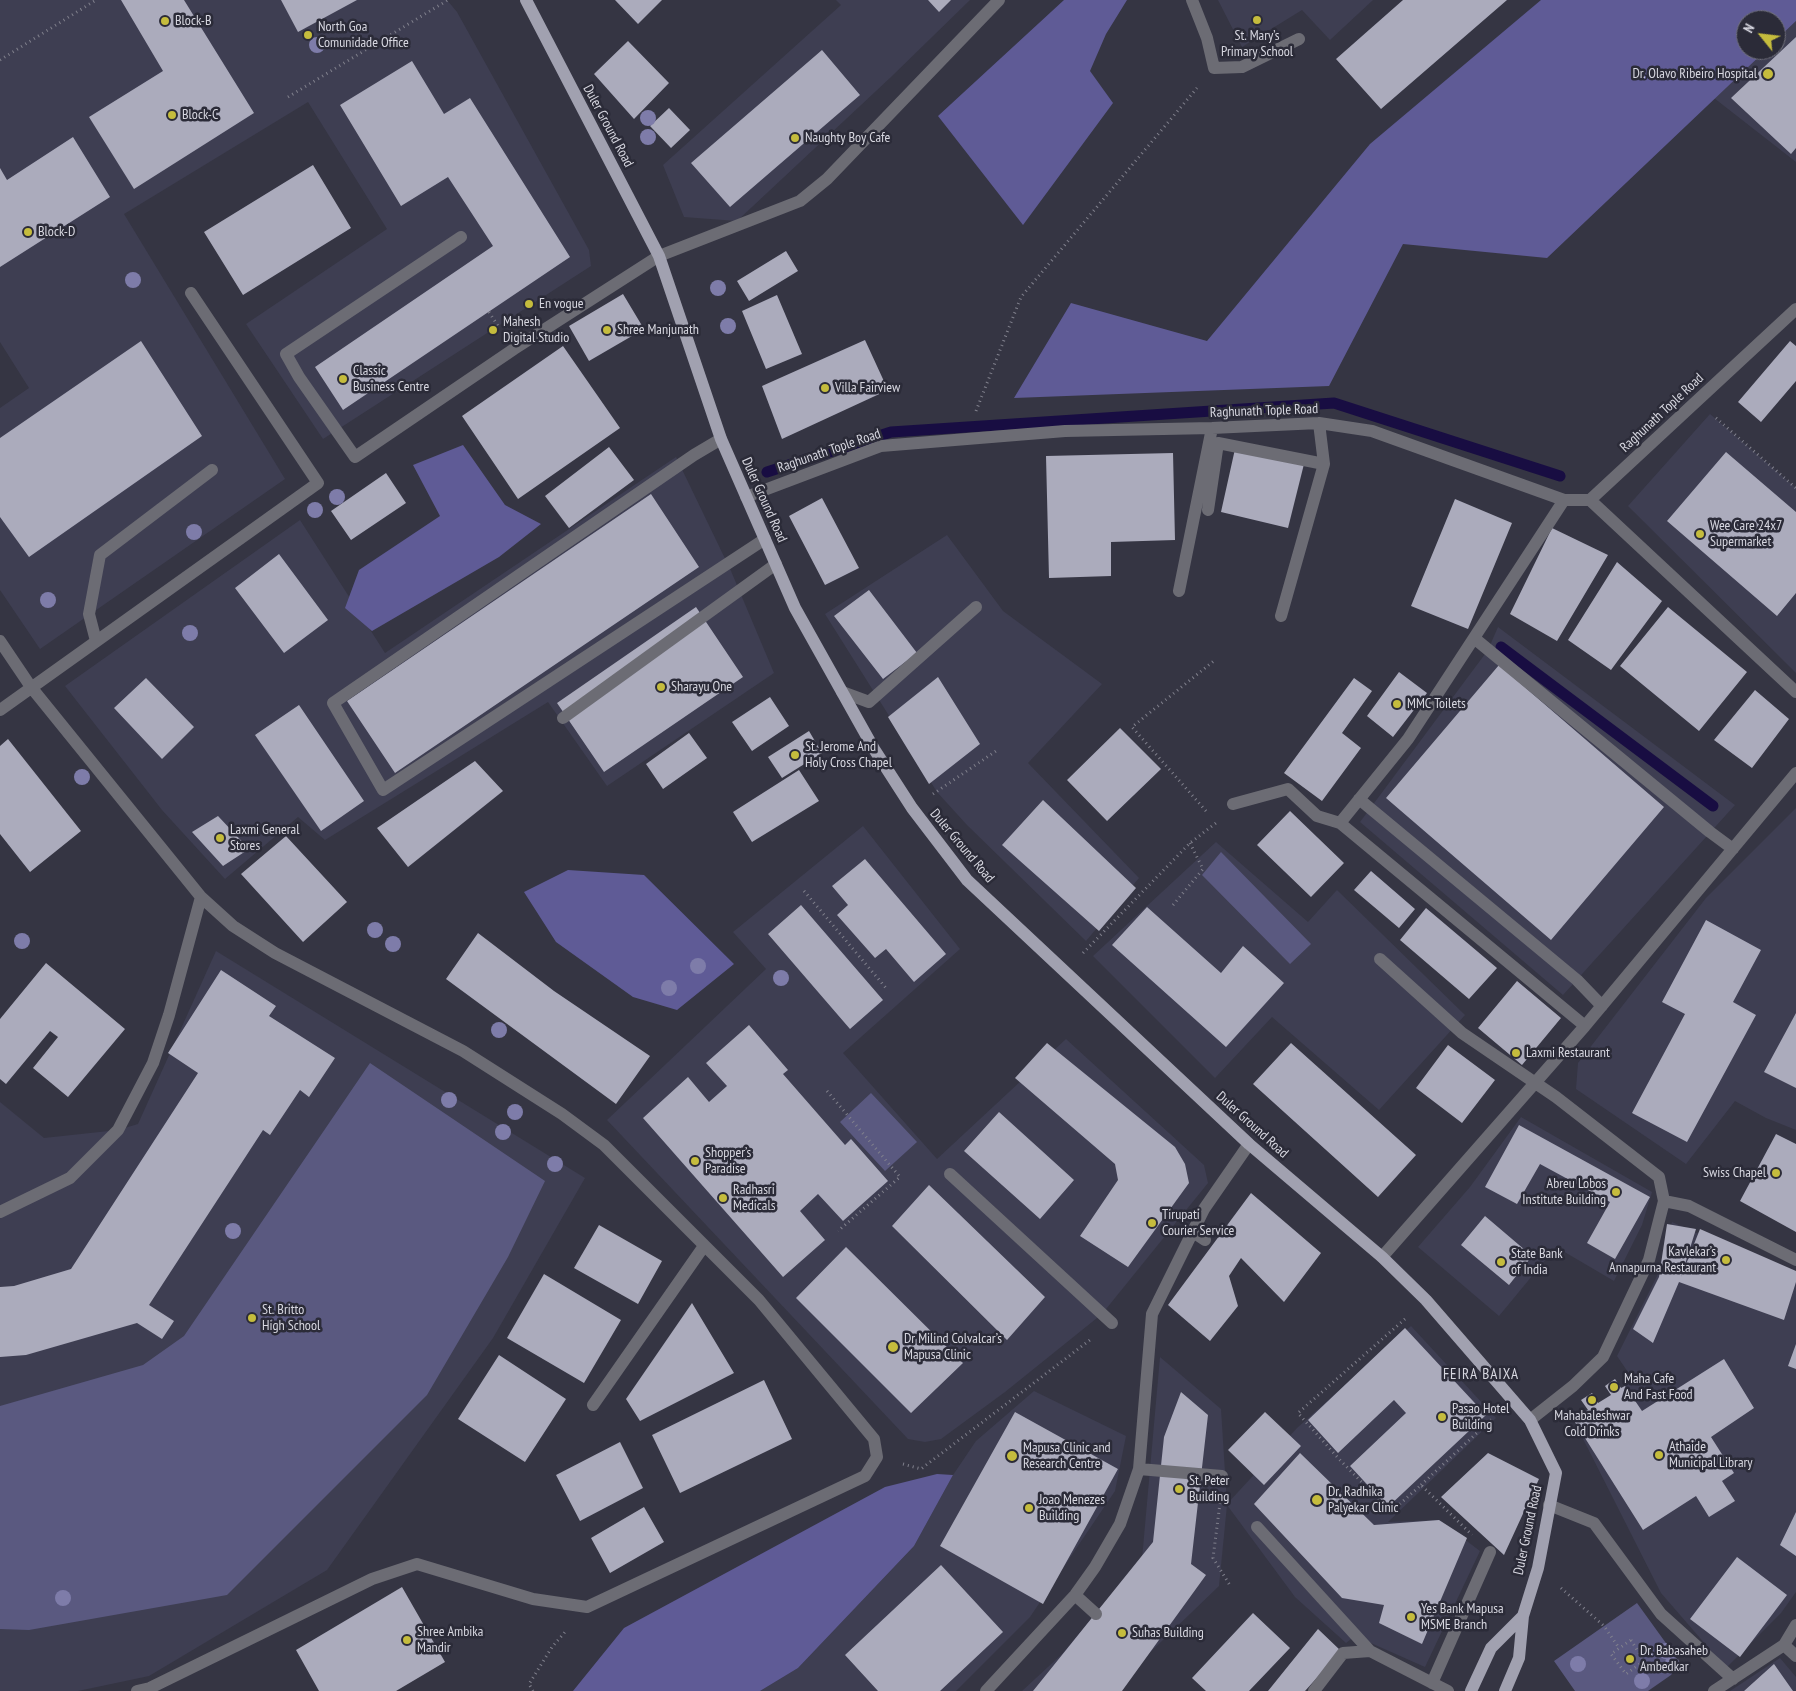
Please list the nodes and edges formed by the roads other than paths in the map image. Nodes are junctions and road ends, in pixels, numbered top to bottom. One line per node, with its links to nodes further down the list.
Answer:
1 (999, 0): 6 (street)
2 (1192, 0): 4 (street)
3 (525, 1): 6 (main road, Duler Ground Road)
4 (1299, 39)
5 (461, 237): 6 (street)
6 (658, 256): 11 (main road, Duler Ground Road)
7 (191, 293): 25 (street)
8 (1796, 309): 16 (street, Raghunath Tople Road)
9 (1319, 423): 10 (street, Raghunath Tople Road); 12 (street); 15 (street, Raghunath Tople Road)
10 (1212, 428): 14 (street, Raghunath Tople Road); 20 (street)
11 (721, 439): 14 (main road, Duler Ground Road); 18 (street)
12 (1324, 464): 17 (street); 22 (street)
13 (212, 470): 25 (street)
14 (746, 497): 18 (main road, Duler Ground Road)
15 (1564, 500): 16 (street, Raghunath Tople Road); 23 (street)
16 (1590, 500): 28 (street)
17 (1208, 510)
18 (765, 539): 19 (main road, Duler Ground Road)
19 (776, 564): 27 (main road, Duler Ground Road); 30 (street)
20 (1179, 591)
21 (976, 607): 27 (street)
22 (1280, 616)
23 (1474, 638): 32 (street); 35 (street)
24 (0, 641): 26 (street)
25 (96, 641): 26 (street)
26 (31, 687): 29 (street); 36 (street)
27 (842, 692): 41 (main road, Duler Ground Road)
28 (1796, 692)
29 (0, 710)
30 (563, 718)
31 (1796, 773): 35 (street)
32 (1358, 799): 34 (street); 38 (street)
33 (1234, 804): 34 (street)
34 (1340, 823): 39 (street)
35 (1733, 849): 38 (street)
36 (201, 898): 44 (street); 47 (street)
37 (1380, 959): 40 (street)
38 (1602, 1006): 39 (street)
39 (1584, 1026): 40 (street)
40 (1536, 1083): 43 (street); 48 (street)
41 (1249, 1144): 45 (street); 48 (main road, Duler Ground Road)
42 (950, 1174): 50 (street)
43 (1664, 1201): 49 (street); 52 (street)
44 (0, 1212)
45 (1194, 1232): 46 (street); 53 (street)
46 (1205, 1240)
47 (704, 1246): 51 (street); 67 (street)
48 (1382, 1257): 52 (main road, Duler Ground Road)
49 (1796, 1260)
50 (1112, 1323)
51 (594, 1405)
52 (1530, 1420): 55 (main road, Duler Ground Road)
53 (1138, 1469): 54 (street); 58 (street)
54 (1222, 1476)
55 (1549, 1505): 60 (main road, Duler Ground Road); 65 (street)
56 (1256, 1527): 63 (street)
57 (1490, 1552): 66 (street)
58 (1075, 1595): 59 (street); 68 (street)
59 (1096, 1614)
60 (1523, 1616): 71 (main road, Duler Ground Road); 72 (main road, Duler Ground Road)
61 (1796, 1625): 62 (street)
62 (1784, 1645): 64 (street); 65 (street)
63 (1370, 1651): 66 (street); 69 (street)
64 (1796, 1656)
65 (1733, 1679): 73 (street)
66 (1432, 1683): 70 (street)
67 (138, 1691)
68 (986, 1691)
69 (1314, 1691)
70 (1448, 1691)
71 (1470, 1691)
72 (1505, 1691)
73 (1714, 1691)

